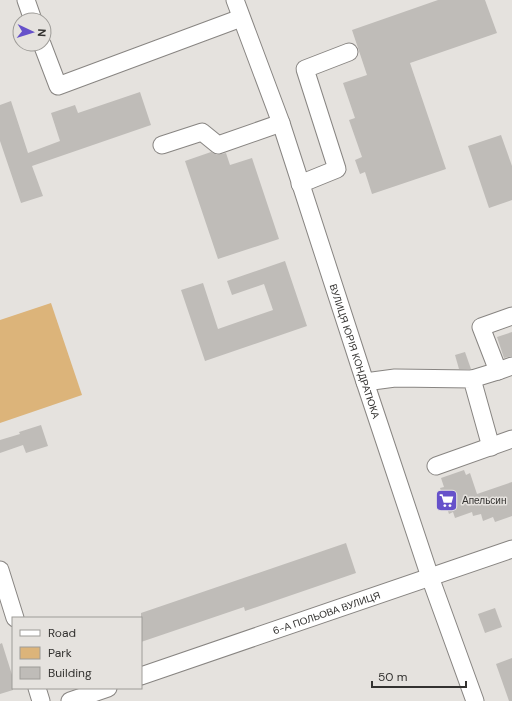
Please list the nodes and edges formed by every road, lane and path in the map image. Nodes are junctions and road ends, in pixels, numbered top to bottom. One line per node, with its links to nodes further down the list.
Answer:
1 (26, 0): 3 (street)
2 (235, 0): 4 (street, ВУЛИЦЯ ЮРІЯ КОНДРАТЮКА)
3 (30, 12)
4 (241, 18): 5 (street); 7 (street, ВУЛИЦЯ ЮРІЯ КОНДРАТЮКА)
5 (45, 52)
6 (349, 52): 9 (street)
7 (281, 123): 8 (street); 9 (street, ВУЛИЦЯ ЮРІЯ КОНДРАТЮКА)
8 (162, 145)
9 (300, 184): 13 (street, ВУЛИЦЯ ЮРІЯ КОНДРАТЮКА)
10 (512, 316): 11 (street)
11 (505, 368): 12 (street)
12 (472, 379): 13 (street); 15 (street)
13 (365, 382): 19 (street, ВУЛИЦЯ ЮРІЯ КОНДРАТЮКА)
14 (512, 439): 15 (street)
15 (492, 447): 16 (street)
16 (436, 466)
17 (512, 550): 19 (street, 6-А ПОЛЬОВА ВУЛИЦЯ)
18 (0, 570): 20 (street)
19 (430, 576): 21 (street, 6-А ПОЛЬОВА ВУЛИЦЯ); 26 (street, ВУЛИЦЯ ЮРІЯ КОНДРАТЮКА)
20 (15, 617)
21 (142, 676)
22 (37, 689): 24 (street)
23 (105, 689): 25 (street)
24 (41, 701)
25 (70, 701)
26 (475, 701)

